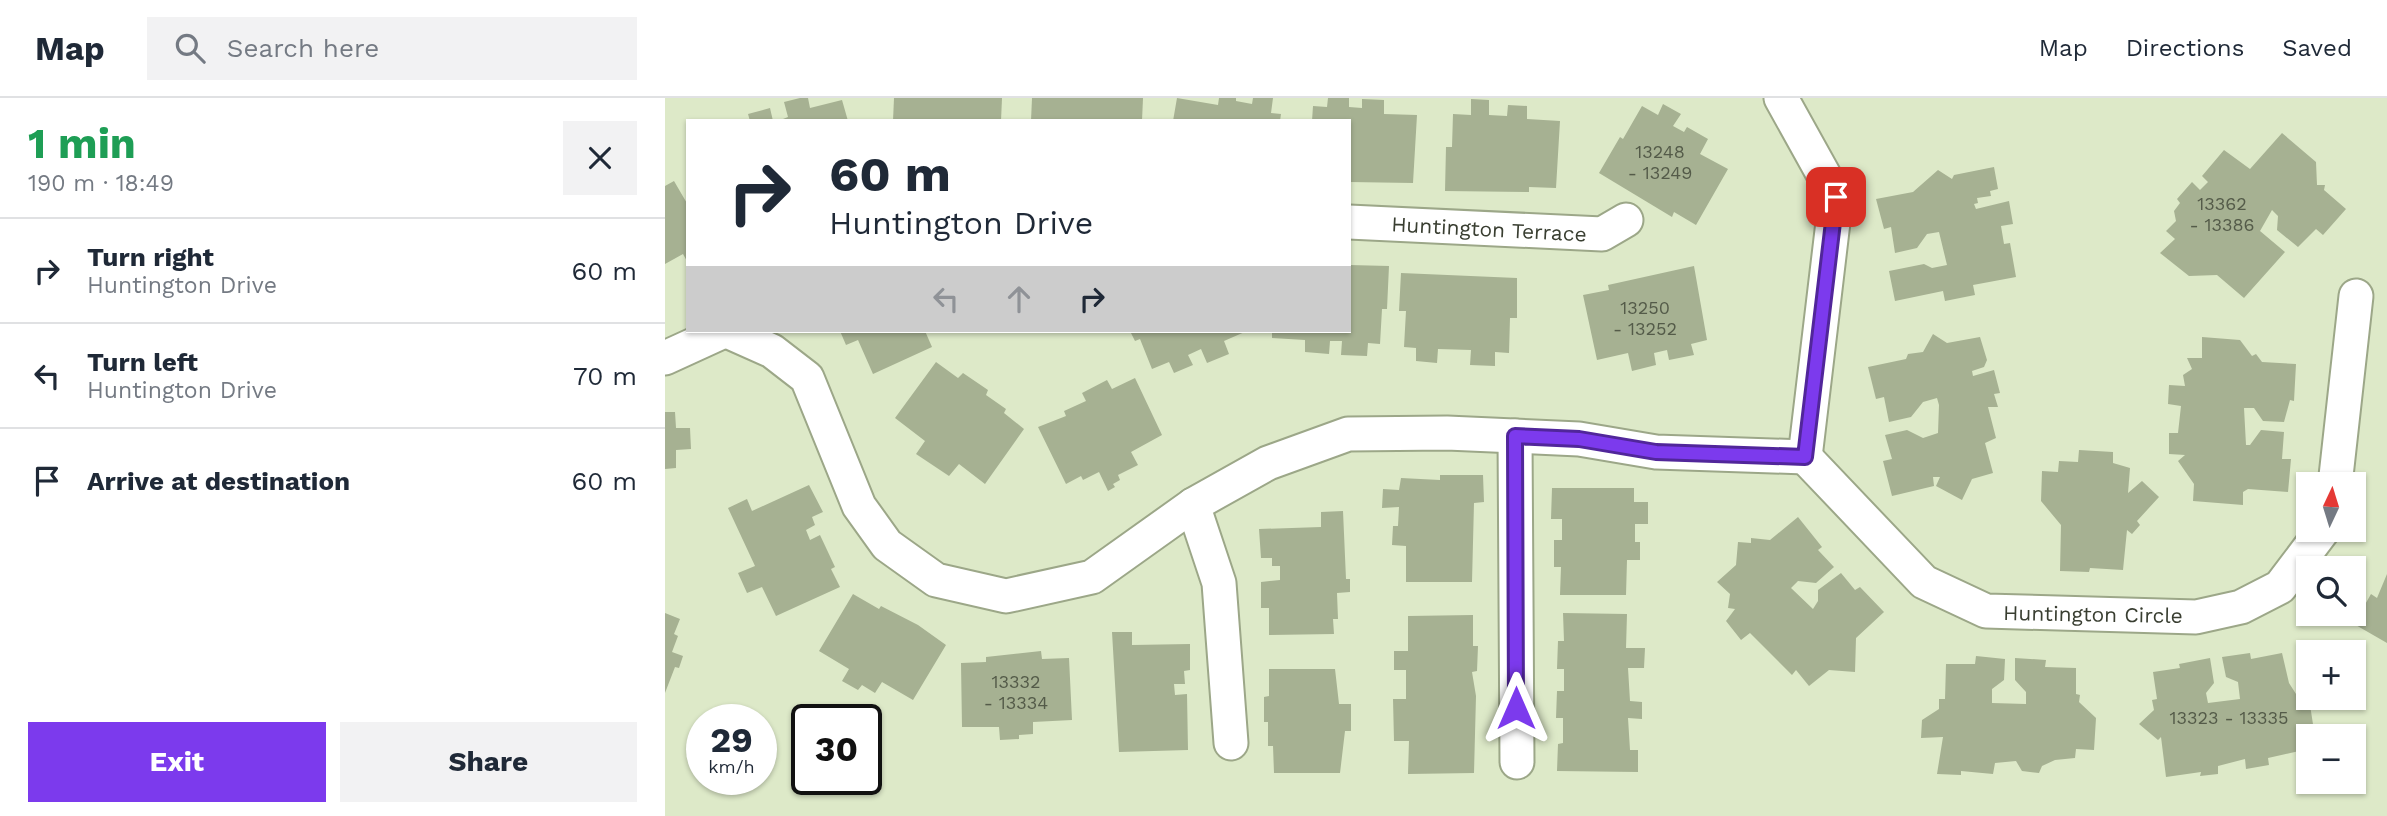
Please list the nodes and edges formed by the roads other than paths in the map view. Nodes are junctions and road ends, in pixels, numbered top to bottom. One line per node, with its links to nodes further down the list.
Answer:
1 (1781, 98): 9 (street)
2 (1626, 220): 3 (street, Huntington Terrace)
3 (1351, 222)
4 (2356, 296): 10 (street)
5 (721, 333): 7 (street)
6 (731, 333): 11 (street)
7 (665, 358)
8 (1515, 436): 9 (street); 11 (street); 14 (street)
9 (1805, 457): 12 (street, Huntington Circle)
10 (2336, 472)
11 (1193, 506): 13 (street)
12 (2314, 542)
13 (1231, 743)
14 (1517, 762)

